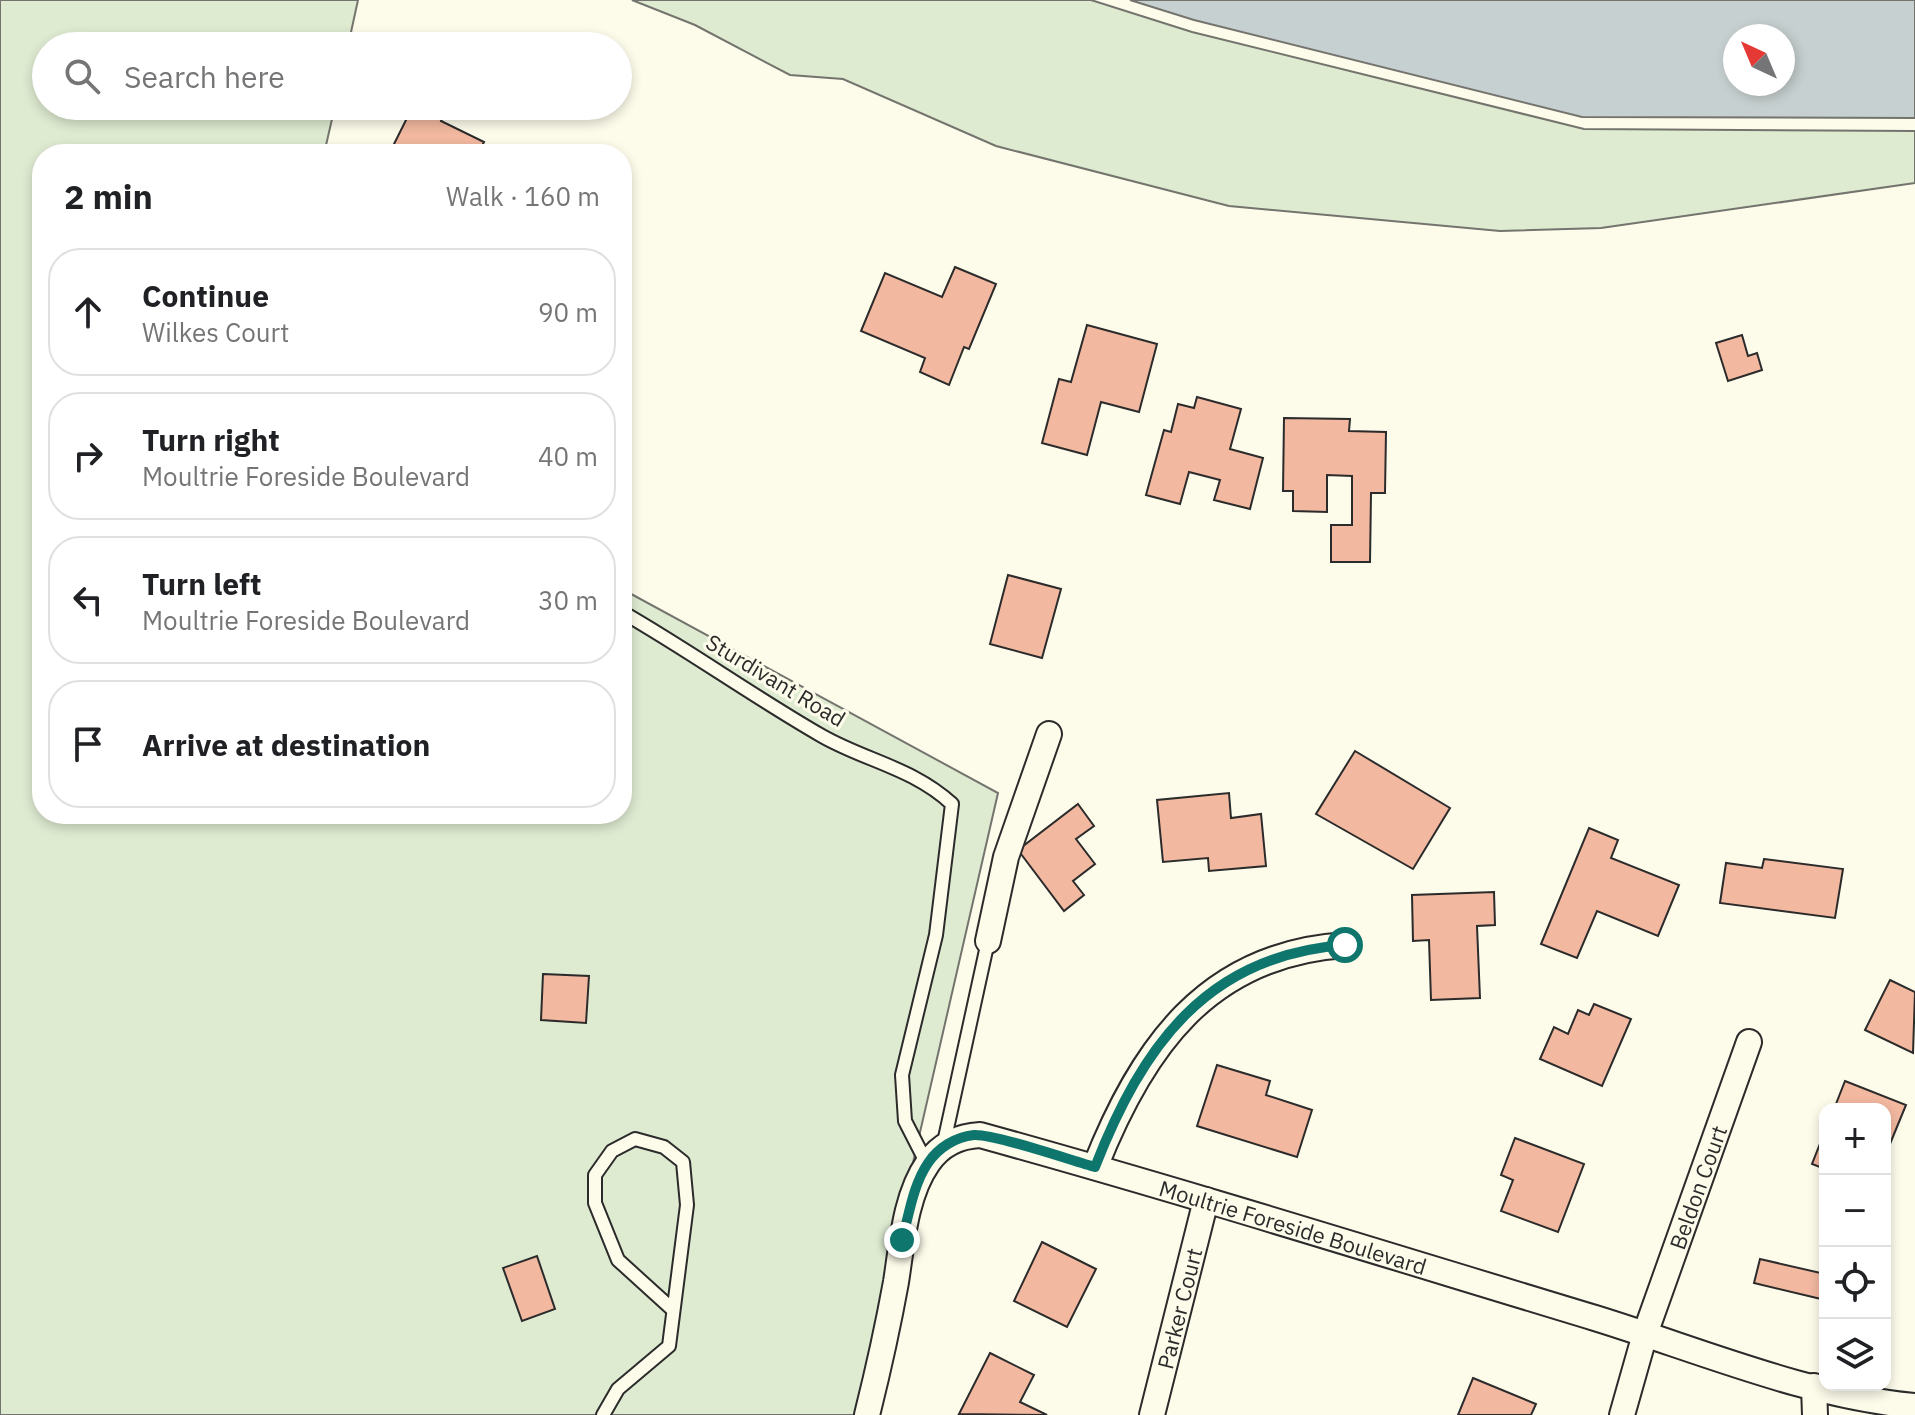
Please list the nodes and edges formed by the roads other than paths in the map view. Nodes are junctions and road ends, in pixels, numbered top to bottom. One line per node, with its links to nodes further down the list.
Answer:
1 (632, 618): 6 (lane, Sturdivant Road)
2 (1049, 734): 3 (street)
3 (988, 941): 6 (lane)
4 (1345, 945): 7 (street)
5 (1749, 1042): 10 (street, Beldon Court)
6 (935, 1155): 7 (street, Moultrie Foreside Boulevard); 14 (street)
7 (1095, 1167): 8 (street, Moultrie Foreside Boulevard)
8 (1206, 1200): 10 (street, Moultrie Foreside Boulevard); 15 (street, Parker Court)
9 (672, 1309): 9 (lane); 13 (lane)
10 (1645, 1334): 11 (street, Moultrie Foreside Boulevard); 16 (street, Beldon Court)
11 (1814, 1386): 12 (street, Moultrie Foreside Boulevard); 17 (street)
12 (1915, 1406)
13 (603, 1415)
14 (867, 1415)
15 (1152, 1415)
16 (1622, 1415)
17 (1815, 1415)

